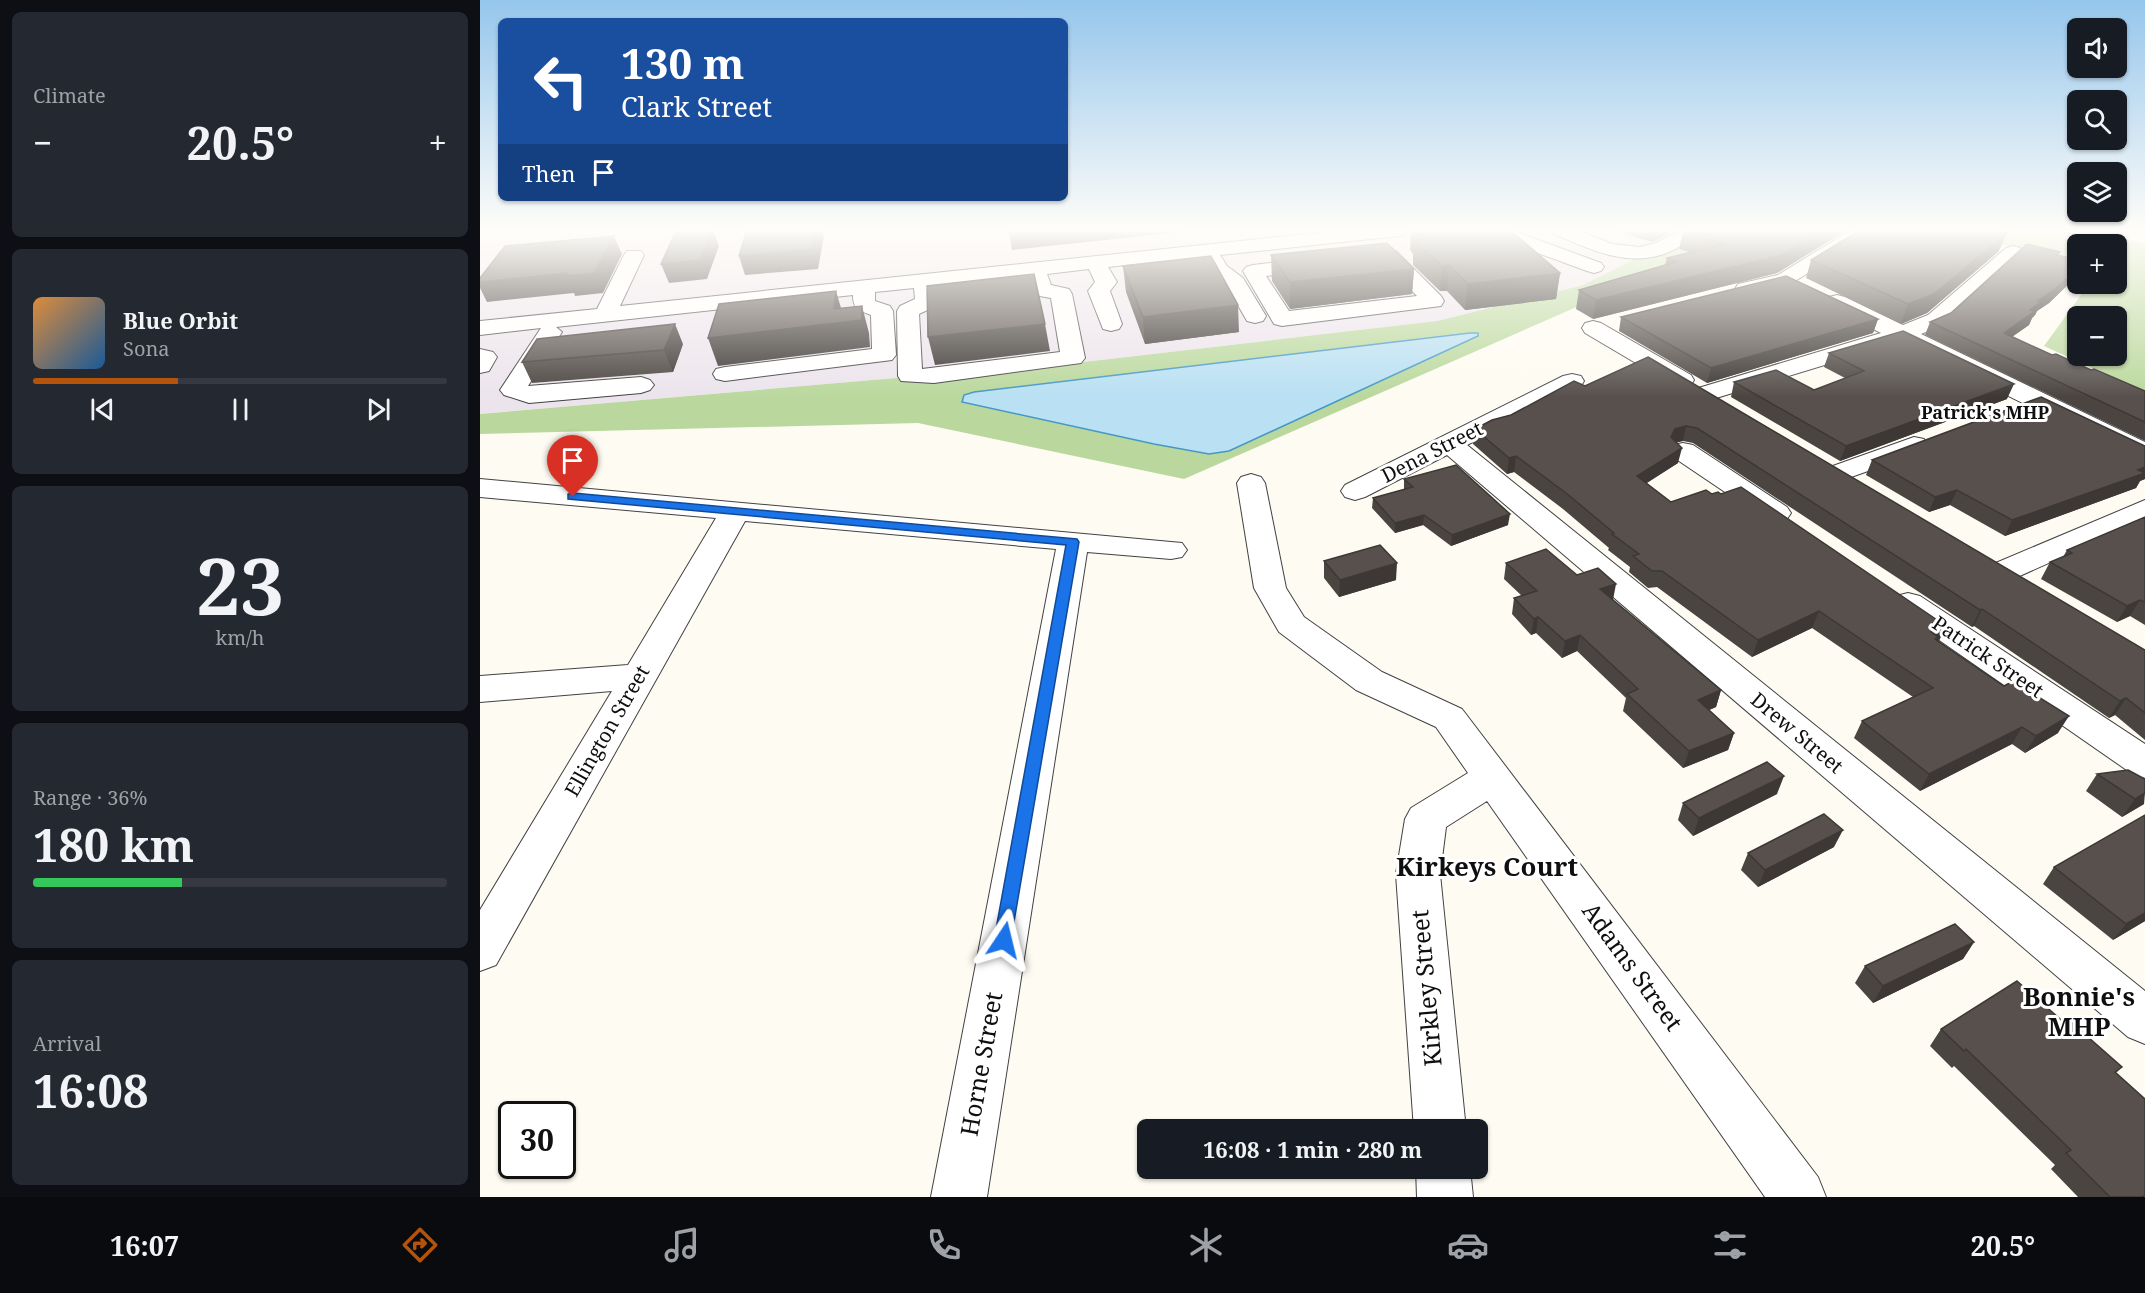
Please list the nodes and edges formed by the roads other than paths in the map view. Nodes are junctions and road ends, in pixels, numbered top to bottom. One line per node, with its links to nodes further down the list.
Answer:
1 (619, 286): 20 (street)
2 (773, 286): 12 (street)
3 (978, 286): 15 (street)
4 (1048, 286): 15 (street)
5 (1098, 286): 25 (street)
6 (1238, 286): 21 (street)
7 (1262, 286): 8 (street)
8 (1419, 286)
9 (1759, 286): 14 (street)
10 (1799, 286): 28 (street)
11 (1975, 286): 28 (street)
12 (752, 291): 16 (street); 17 (street)
13 (661, 292): 16 (street)
14 (1732, 293)
15 (933, 294): 17 (street)
16 (716, 295): 19 (street)
17 (864, 296): 23 (street); 31 (street)
18 (529, 306): 26 (street)
19 (681, 307): 20 (street); 27 (street)
20 (604, 315): 22 (street)
21 (1256, 318)
22 (558, 320): 26 (street); 33 (street)
23 (730, 320)
24 (1625, 320): 34 (street)
25 (1111, 324)
26 (482, 326)
27 (671, 332)
28 (1901, 334): 34 (street); 35 (street)
29 (480, 356): 30 (street)
30 (480, 366)
31 (725, 374)
32 (1572, 381): 39 (street, Dena Street)
33 (641, 385)
34 (1704, 394): 36 (street)
35 (2034, 400): 37 (street); 41 (street)
36 (1731, 410)
37 (2002, 412)
38 (1937, 436): 45 (street)
39 (1450, 444): 44 (street, Dena Street); 58 (street, Drew Street)
40 (1683, 451): 48 (street)
41 (2145, 453)
42 (1251, 483): 56 (street, Adams Street)
43 (480, 488): 47 (street)
44 (1355, 491)
45 (1870, 492)
46 (2145, 509): 52 (street)
47 (735, 512): 49 (street); 53 (street, Ellington Street)
48 (1801, 530)
49 (1072, 542): 50 (street); 61 (street, Horne Street)
50 (1171, 550)
51 (1880, 584): 55 (street, Patrick Street)
52 (2031, 590)
53 (640, 676): 54 (street); 57 (street, Ellington Street)
54 (480, 688)
55 (2145, 763)
56 (1493, 777): 59 (street, Kirkley Street); 63 (street, Adams Street)
57 (480, 951)
58 (2145, 1021)
59 (1439, 1119)
60 (1444, 1179): 62 (street)
61 (959, 1197)
62 (1446, 1197)
63 (1797, 1197)

